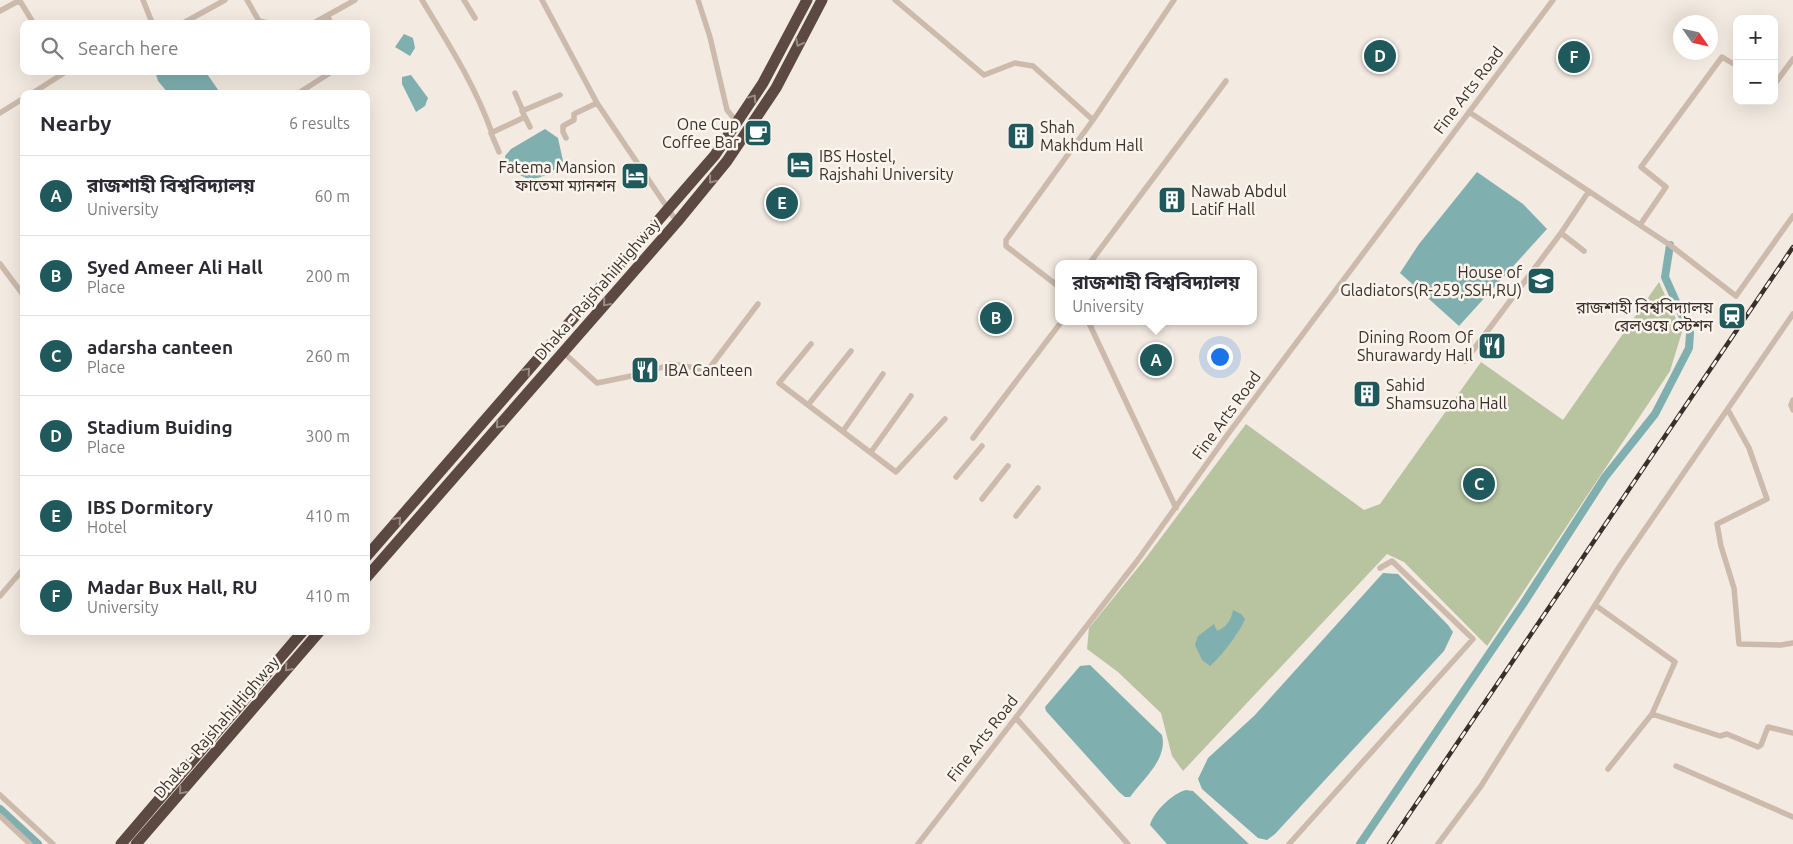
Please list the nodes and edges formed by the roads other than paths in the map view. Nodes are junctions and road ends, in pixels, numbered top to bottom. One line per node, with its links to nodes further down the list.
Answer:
1 (20, 0): 15 (street); 18 (street)
2 (143, 0): 19 (street)
3 (225, 0): 20 (street)
4 (247, 0): 21 (street)
5 (355, 0): 16 (street)
6 (422, 0): 42 (street)
7 (464, 0): 17 (street)
8 (542, 0): 35 (street)
9 (698, 0): 40 (street)
10 (807, 0): 40 (highway, Dhaka - Rajshahi Highway, one-way to 10)
11 (822, 0): 48 (highway, Dhaka - Rajshahi Highway, one-way to 48)
12 (895, 0): 39 (street)
13 (1174, 0): 39 (street)
14 (1553, 0): 36 (street, Fine Arts Road)
15 (0, 11)
16 (327, 16): 22 (street); 23 (street)
17 (475, 18)
18 (32, 20)
19 (151, 20)
20 (189, 20)
21 (258, 20)
22 (320, 20)
23 (330, 20)
24 (1793, 59): 28 (street)
25 (1733, 63): 49 (street)
26 (61, 75): 30 (street)
27 (327, 75): 31 (street)
28 (1778, 80)
29 (1226, 81): 52 (street)
30 (37, 90)
31 (303, 90)
32 (516, 93): 38 (street)
33 (560, 95): 38 (street)
34 (20, 100): 37 (street)
35 (597, 103): 43 (street); 46 (street)
36 (1469, 112): 45 (street); 79 (street, Fine Arts Road)
37 (0, 113)
38 (524, 114): 41 (street); 42 (street)
39 (1093, 120): 54 (street)
40 (737, 122): 46 (highway, Dhaka - Rajshahi Highway)
41 (530, 127)
42 (492, 132): 44 (street)
43 (566, 138)
44 (499, 152)
45 (1589, 191): 49 (street); 50 (street)
46 (669, 210): 48 (street); 81 (highway, Dhaka - Rajshahi Highway, one-way to 46)
47 (1793, 216): 49 (street)
48 (677, 222): 62 (highway, Dhaka - Rajshahi Highway, one-way to 62)
49 (1640, 225)
50 (1561, 232): 51 (street); 63 (street)
51 (1584, 251)
52 (1093, 260)
53 (0, 264): 55 (street)
54 (1055, 284)
55 (20, 291)
56 (758, 304): 62 (street)
57 (1793, 314): 68 (street)
58 (1059, 325): 72 (street)
59 (1090, 325): 79 (street)
60 (811, 344): 67 (street)
61 (851, 351): 67 (street)
62 (563, 352): 84 (highway, Dhaka - Rajshahi Highway, one-way to 84)
63 (1465, 361)
64 (883, 374): 71 (street)
65 (912, 396): 74 (street)
66 (1793, 400): 69 (street)
67 (808, 405): 71 (street)
68 (1728, 410): 86 (street); 89 (street)
69 (1793, 410)
70 (945, 419): 74 (street)
71 (842, 431): 74 (street)
72 (973, 438)
73 (982, 446): 76 (street)
74 (871, 452)
75 (1008, 466): 78 (street)
76 (956, 477)
77 (1038, 488): 80 (street)
78 (982, 499)
79 (1176, 508): 91 (street, Fine Arts Road)
80 (1016, 516)
81 (370, 552)
82 (1380, 568): 104 (street)
83 (20, 573): 85 (street)
84 (370, 573)
85 (0, 596)
86 (1595, 605): 90 (street); 105 (street)
87 (300, 635): 100 (highway, Dhaka - Rajshahi Highway)
88 (317, 635): 101 (highway, Dhaka - Rajshahi Highway, one-way to 101)
89 (1793, 643)
90 (1652, 714): 92 (street); 94 (street)
91 (1016, 718): 102 (street, Fine Arts Road); 103 (street)
92 (1793, 733)
93 (1676, 766): 97 (street)
94 (1608, 769)
95 (0, 795): 99 (street)
96 (0, 816): 98 (street)
97 (1793, 817)
98 (30, 844)
99 (53, 844)
100 (121, 844)
101 (136, 844)
102 (918, 844)
103 (1128, 844)
104 (1289, 844)
105 (1438, 844)

